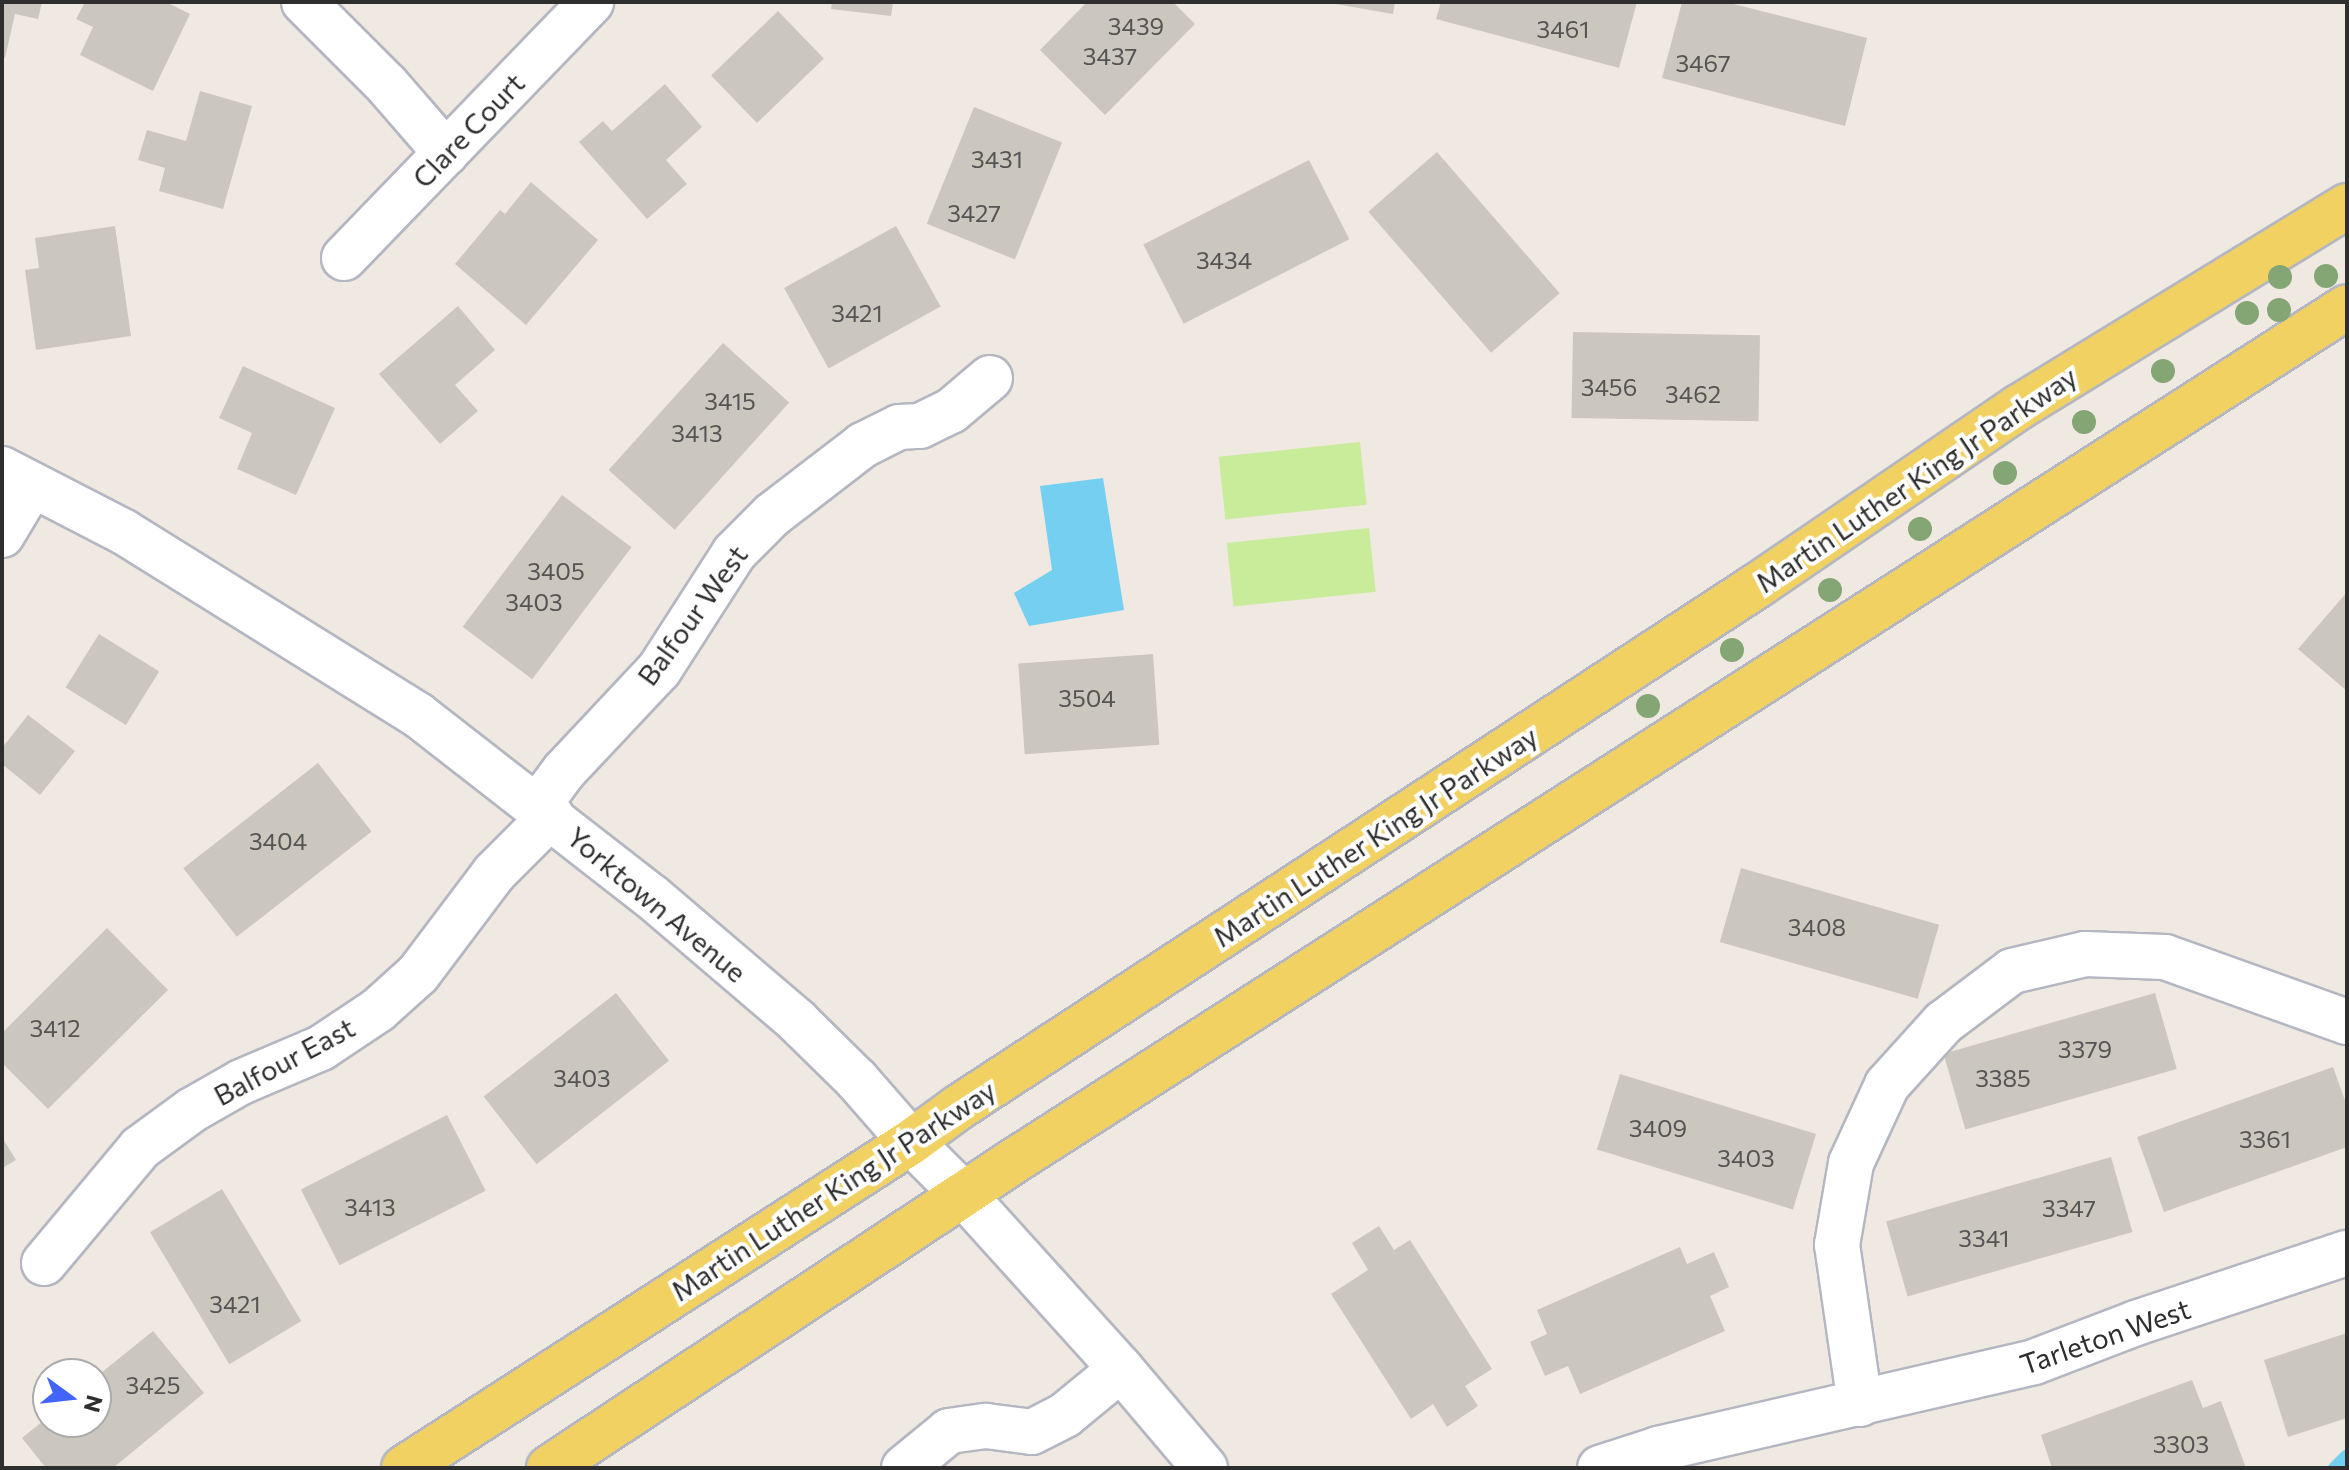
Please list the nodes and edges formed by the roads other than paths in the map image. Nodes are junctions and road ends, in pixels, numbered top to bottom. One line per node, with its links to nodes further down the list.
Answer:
1 (304, 2): 3 (street)
2 (591, 2): 3 (street, Clare Court)
3 (446, 153): 5 (street, Clare Court)
4 (2347, 206): 12 (main road, Martin Luther King Jr Parkway)
5 (344, 258)
6 (2347, 307): 13 (main road)
7 (990, 378): 10 (street, Balfour West)
8 (17, 477): 9 (street); 10 (street, Yorktown Avenue)
9 (2, 535)
10 (544, 811): 12 (street, Yorktown Avenue); 15 (street, Balfour East)
11 (2347, 1022): 17 (street)
12 (911, 1142): 13 (street, Yorktown Avenue); 19 (main road, Martin Luther King Jr Parkway)
13 (963, 1194): 16 (street, Yorktown Avenue); 20 (main road)
14 (2347, 1253): 17 (street, Tarleton West)
15 (44, 1263)
16 (1121, 1369): 18 (street); 22 (street, Yorktown Avenue)
17 (1860, 1404): 23 (street, Tarleton West)
18 (1032, 1450): 21 (street)
19 (404, 1468)
20 (549, 1468)
21 (904, 1468)
22 (1205, 1468)
23 (1600, 1468)

